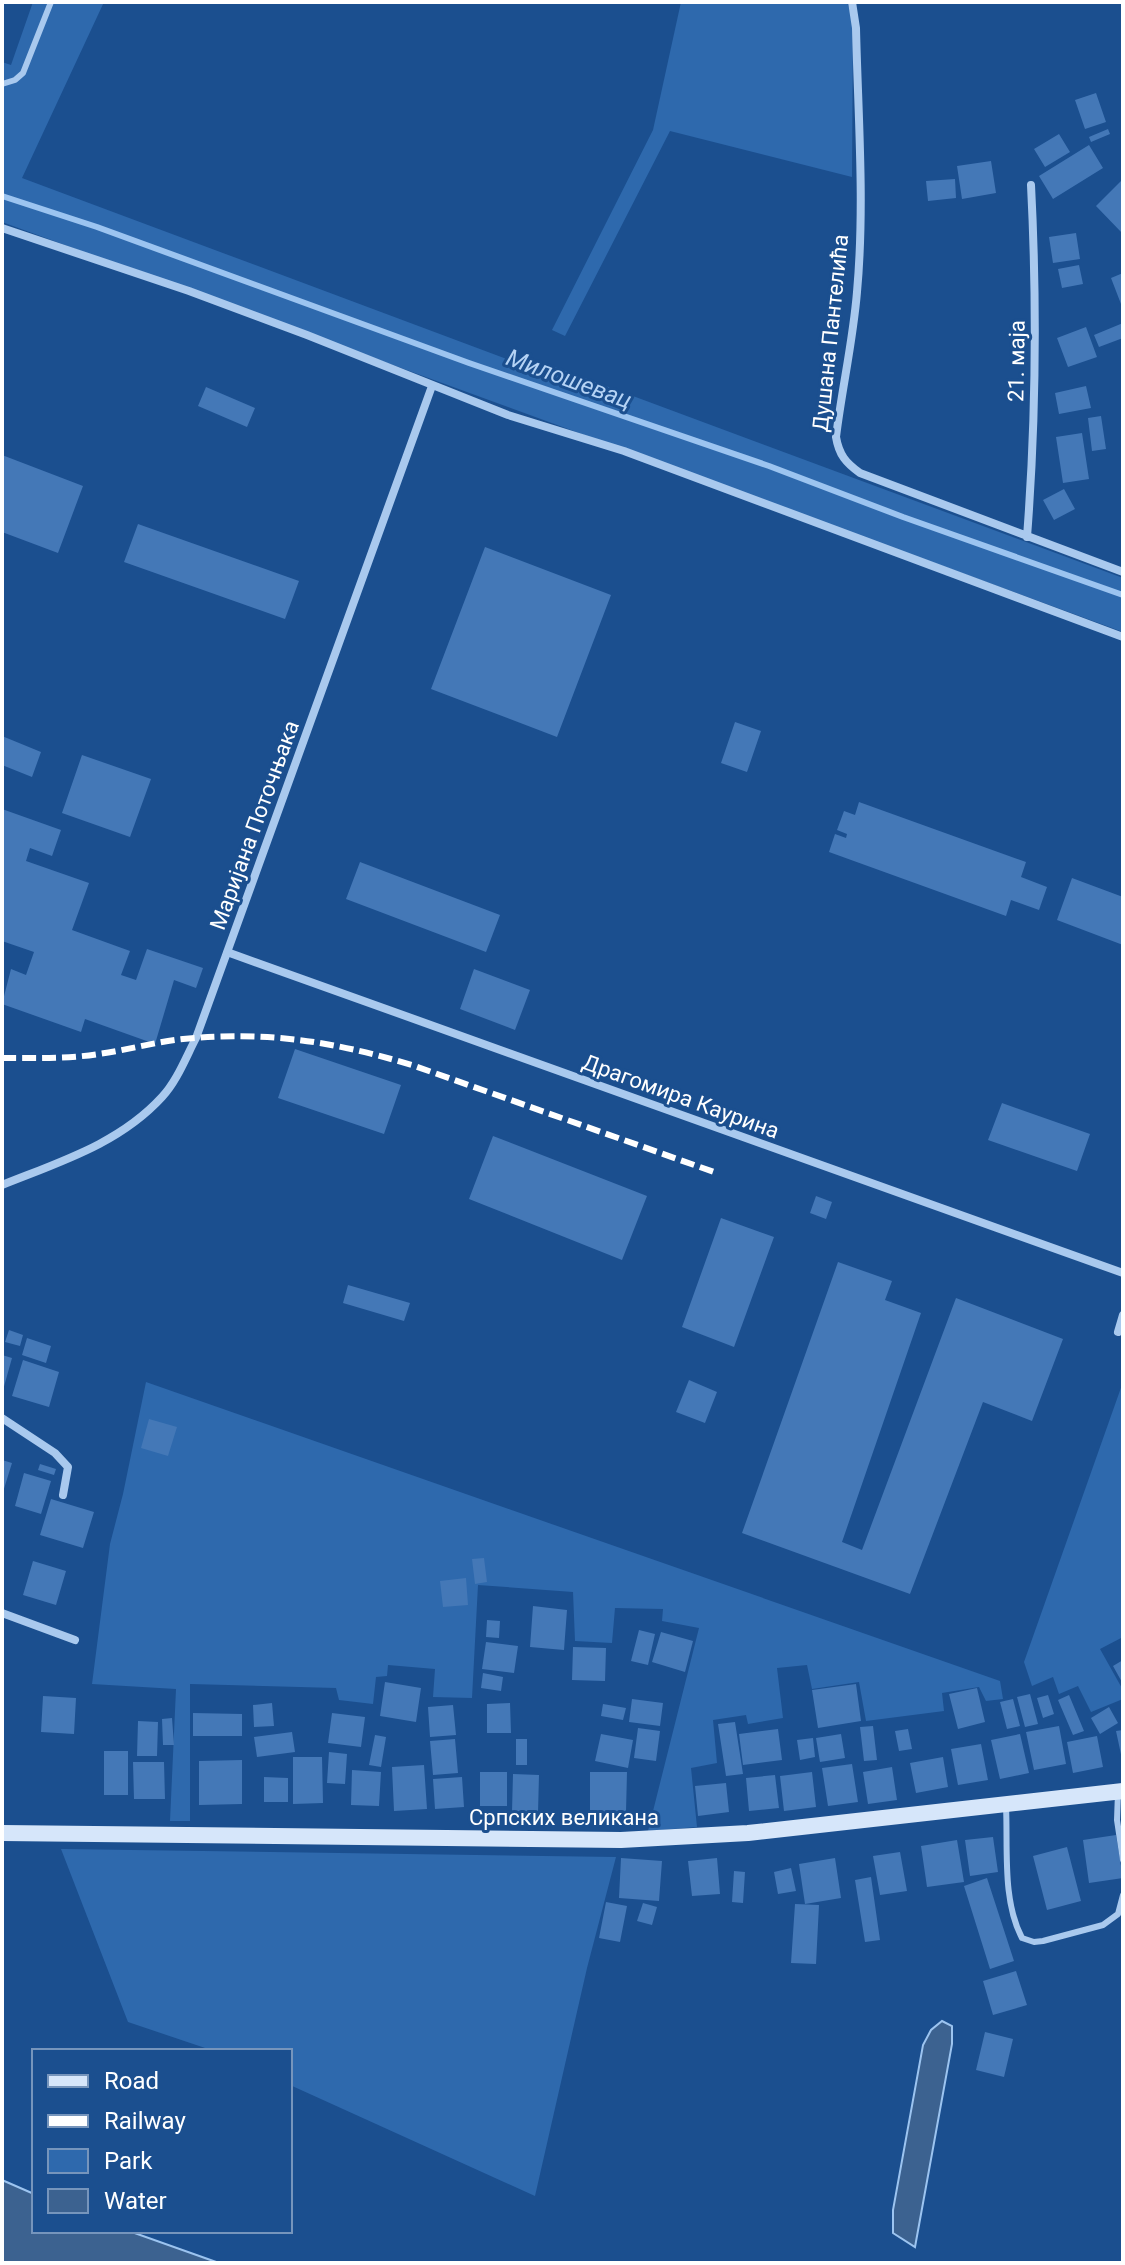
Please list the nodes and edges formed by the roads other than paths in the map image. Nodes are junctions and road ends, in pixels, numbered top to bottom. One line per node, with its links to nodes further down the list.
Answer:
1 (51, 2): 3 (lane)
2 (852, 2): 7 (street, Душана Пантелића)
3 (2, 84)
4 (1031, 185): 7 (street, 21. маја)
5 (2, 228): 6 (street)
6 (432, 386): 9 (street); 10 (street, Маријана Поточњака)
7 (1027, 537): 8 (street, Душана Пантелића)
8 (1123, 572)
9 (1123, 637)
10 (227, 952): 11 (street, Маријана Поточњака); 12 (street, Драгомира Каурина)
11 (2, 1185)
12 (1123, 1273)
13 (1123, 1315): 14 (street)
14 (1118, 1332)
15 (2, 1418): 16 (street)
16 (63, 1495)
17 (2, 1613): 18 (street)
18 (75, 1640)
19 (1120, 1791): 20 (main road, Српских великана); 22 (lane)
20 (1006, 1804): 21 (main road, Српских великана); 23 (lane)
21 (2, 1833)
22 (1123, 1860)
23 (1123, 1895)

